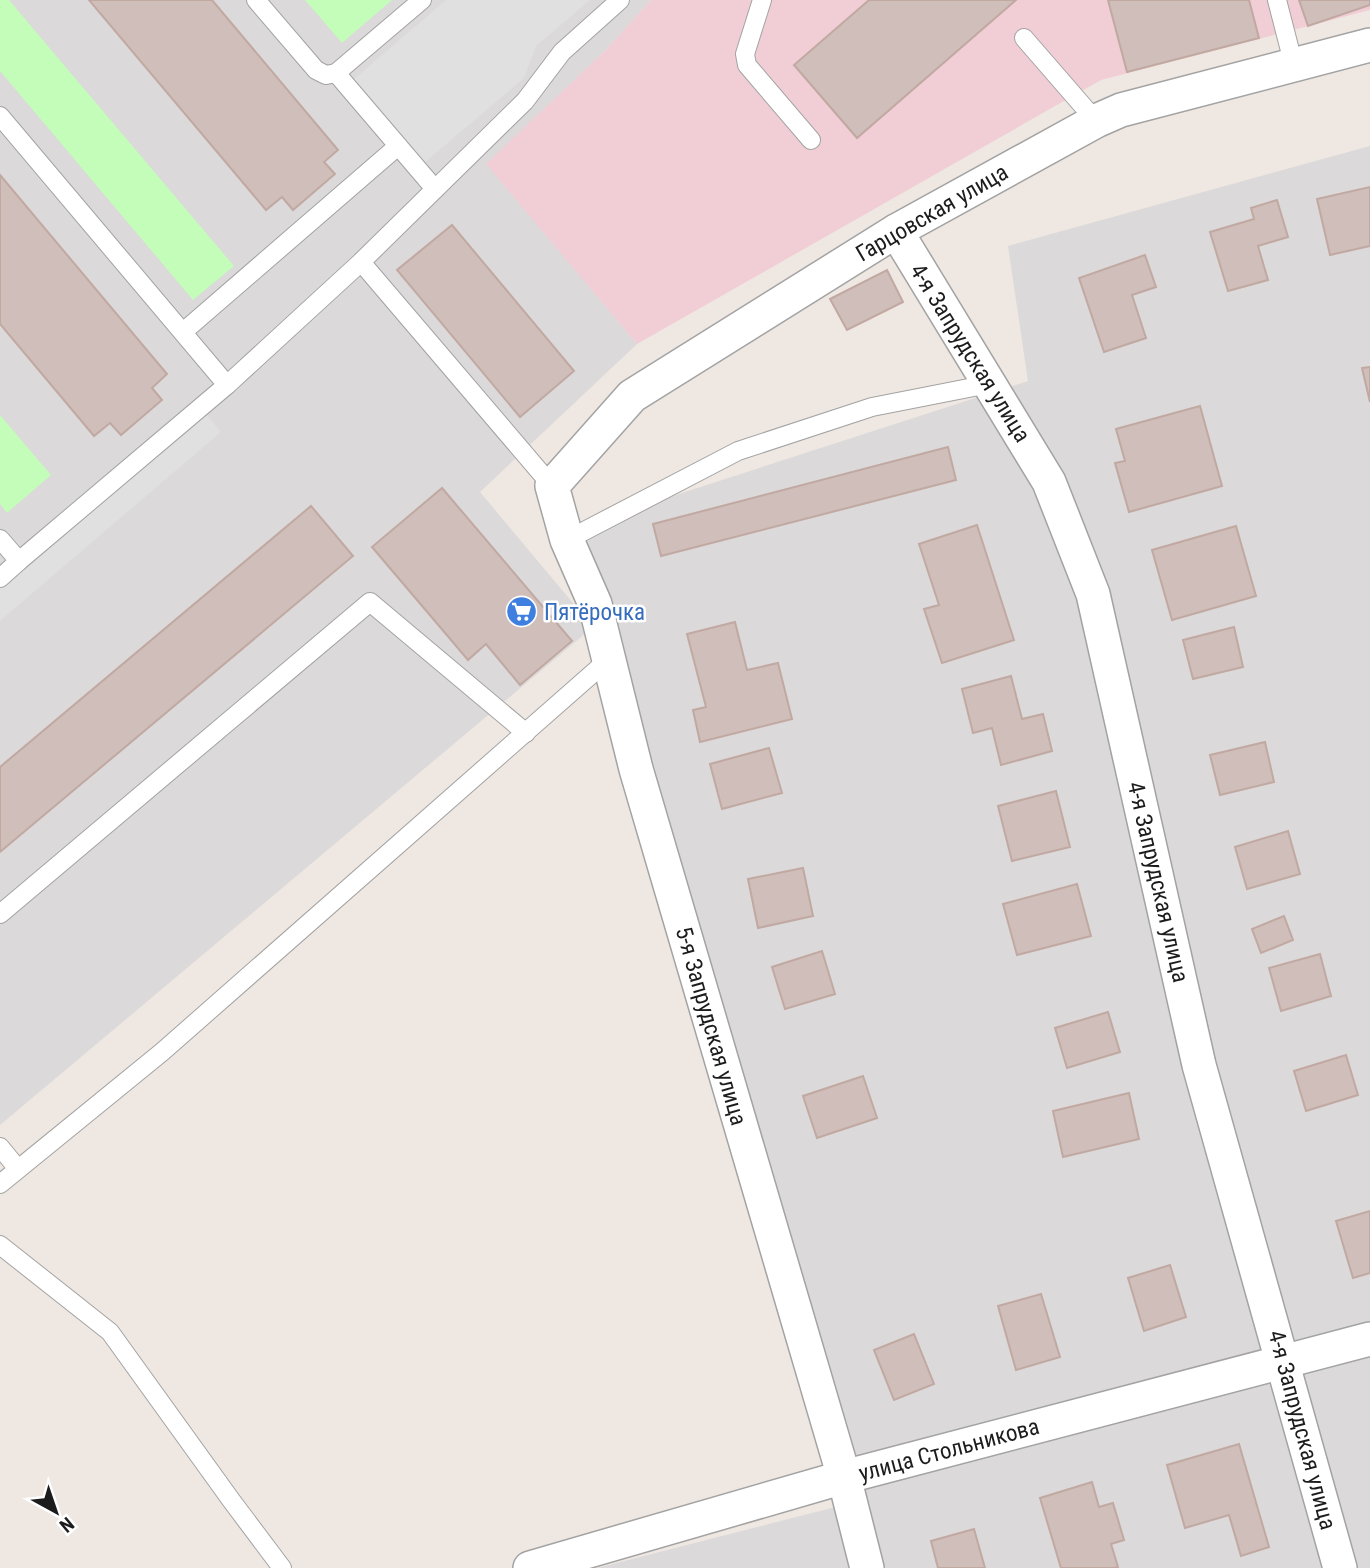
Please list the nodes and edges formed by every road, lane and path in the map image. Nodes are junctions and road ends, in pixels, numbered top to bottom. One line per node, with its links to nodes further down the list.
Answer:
1 (256, 0): 9 (lane)
2 (422, 0): 9 (lane)
3 (620, 0): 14 (lane)
4 (762, 0): 12 (lane)
5 (1277, 0): 8 (lane)
6 (1024, 38): 11 (lane)
7 (1370, 45): 8 (street, Гарцовская улица)
8 (1294, 66): 11 (street, Гарцовская улица)
9 (336, 73): 13 (lane)
10 (0, 116): 17 (lane)
11 (1096, 121): 15 (street, Гарцовская улица)
12 (811, 140)
13 (398, 146): 14 (lane); 17 (lane)
14 (435, 190): 16 (lane)
15 (896, 231): 18 (street, 4-я Запрудская улица); 20 (street, Гарцовская улица)
16 (361, 262): 19 (lane); 20 (lane)
17 (183, 332): 19 (lane)
18 (989, 384): 22 (lane); 33 (street, 4-я Запрудская улица)
19 (227, 385): 23 (lane)
20 (552, 486): 22 (street, 5-я Запрудская улица)
21 (0, 539): 23 (lane)
22 (567, 540): 25 (street, 5-я Запрудская улица)
23 (19, 561): 24 (lane)
24 (0, 578)
25 (609, 659): 26 (lane); 34 (street, 5-я Запрудская улица)
26 (526, 733): 27 (lane); 29 (lane)
27 (0, 914)
28 (0, 1147): 29 (lane)
29 (18, 1169): 30 (lane)
30 (0, 1184)
31 (0, 1245): 35 (lane)
32 (1370, 1339): 33 (street, улица Стольникова)
33 (1283, 1361): 34 (street, улица Стольникова); 38 (street, 4-я Запрудская улица)
34 (844, 1477): 36 (street, улица Стольникова); 37 (street, 5-я Запрудская улица)
35 (282, 1568)
36 (530, 1568)
37 (867, 1568)
38 (1340, 1568)

